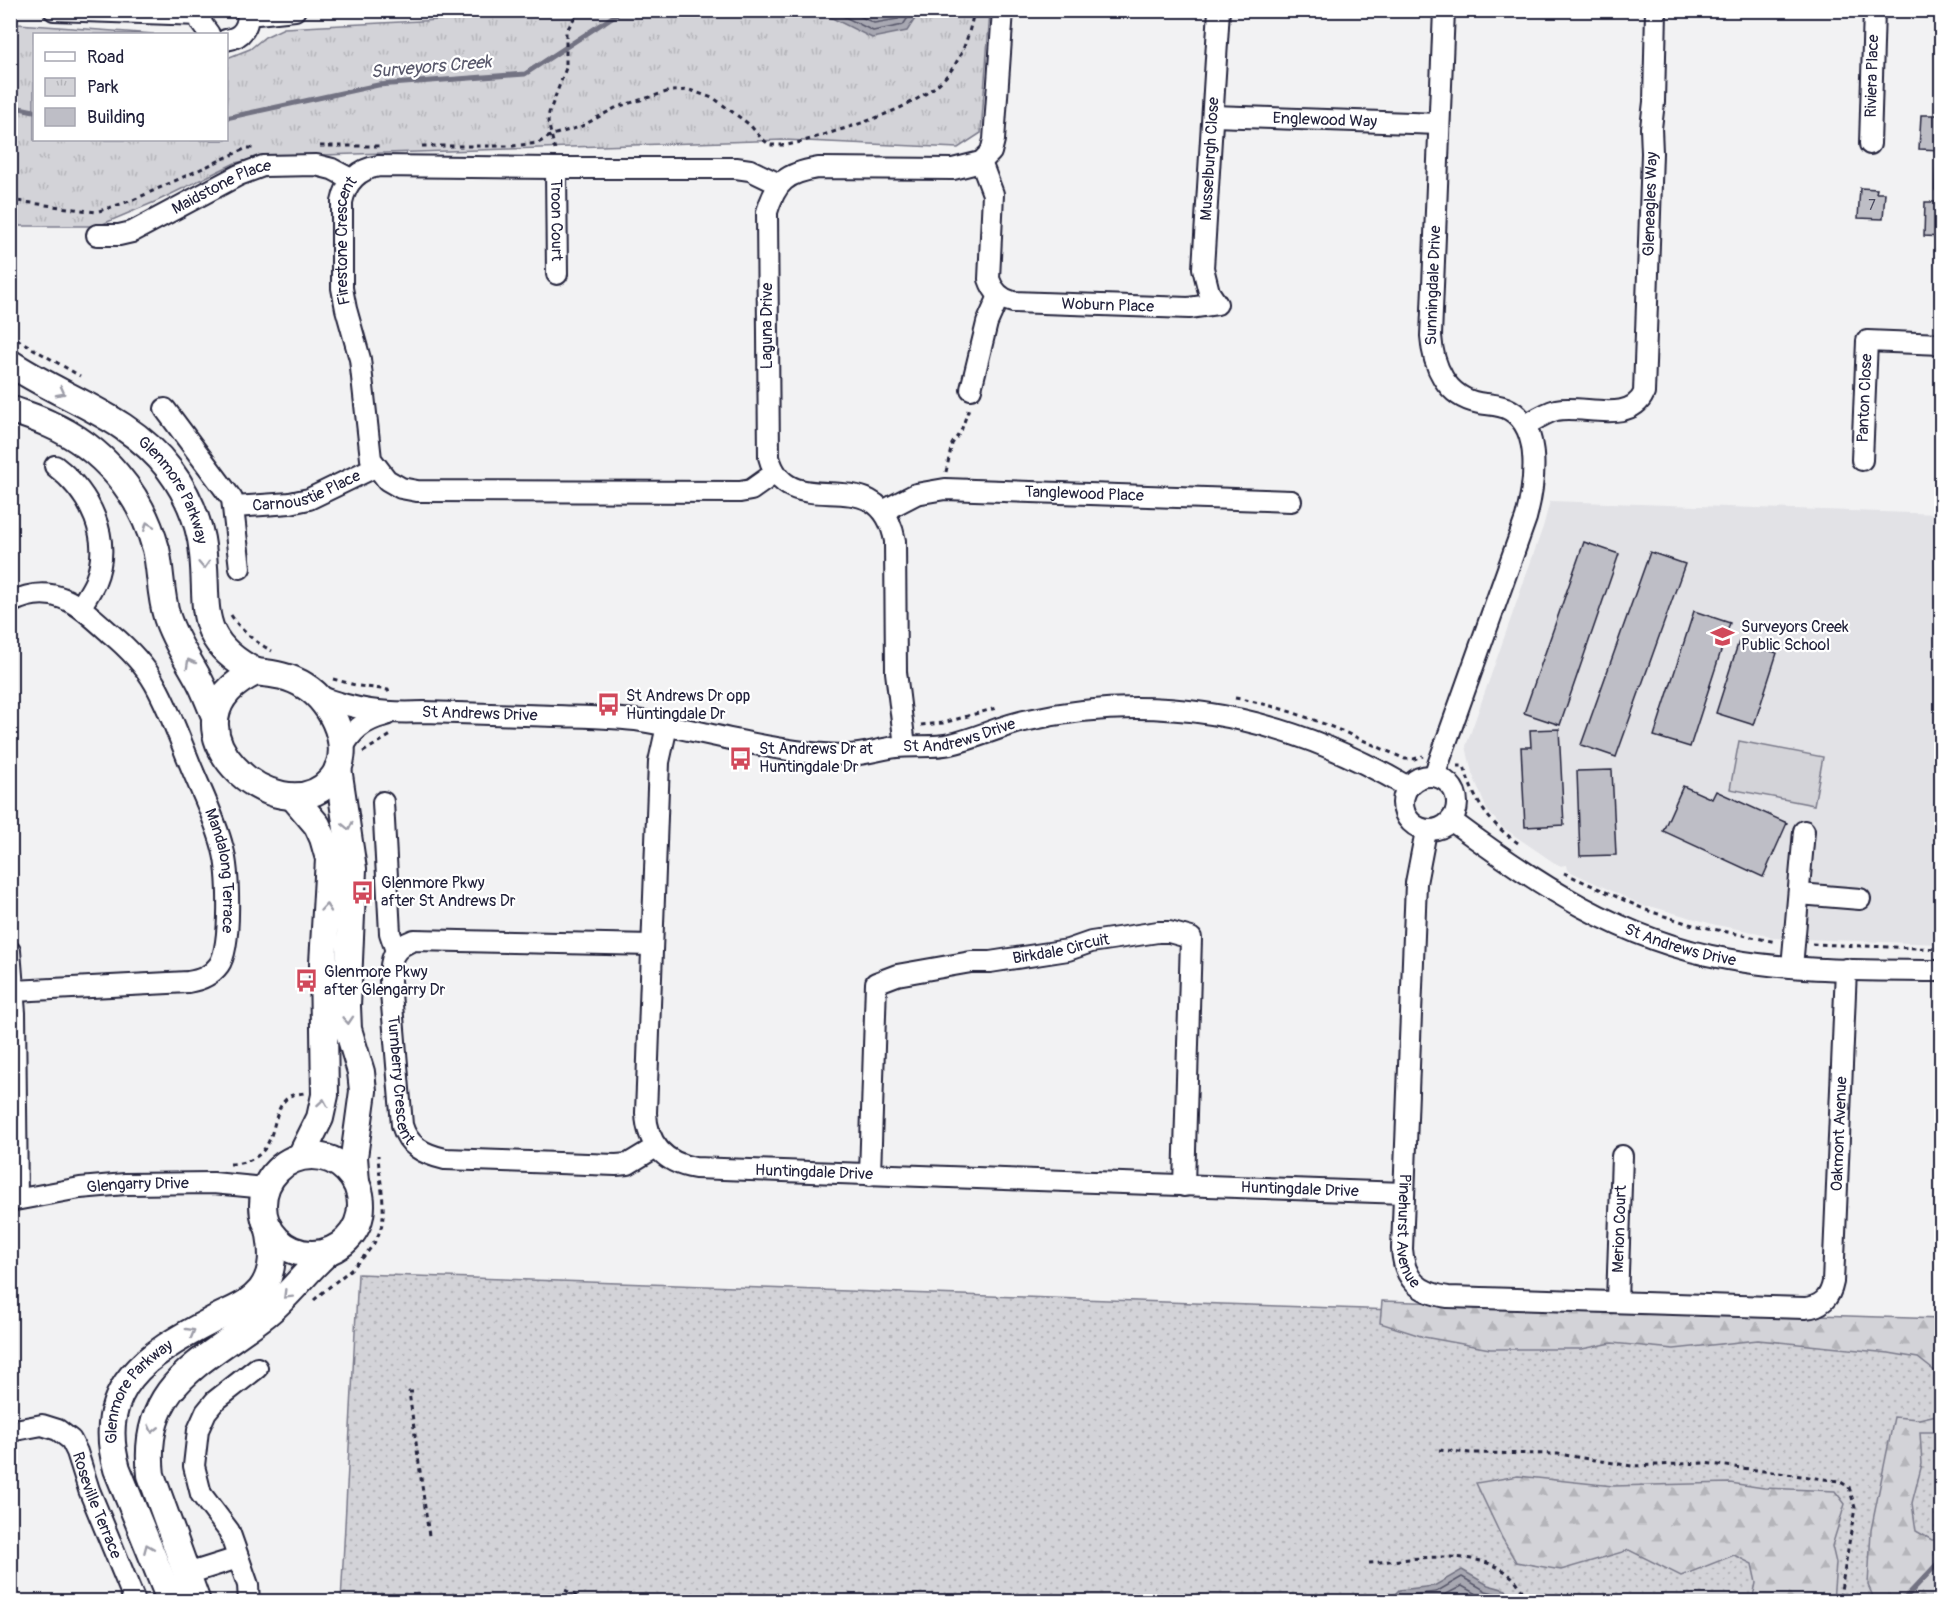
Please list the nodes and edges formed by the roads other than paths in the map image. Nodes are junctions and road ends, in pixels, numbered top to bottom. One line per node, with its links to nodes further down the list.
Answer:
1 (54, 10): 8 (street)
2 (295, 10): 9 (street)
3 (1003, 10): 15 (street)
4 (1219, 10): 12 (street, Musselburgh Close)
5 (1444, 10): 13 (street, Sunningdale Drive)
6 (1656, 10): 28 (street, Gleneagles Way)
7 (1874, 10): 14 (street, Riviera Place)
8 (201, 13): 10 (street)
9 (248, 13): 11 (street)
10 (208, 33)
11 (228, 39)
12 (1213, 117): 13 (street, Englewood Way); 22 (street, Musselburgh Close)
13 (1439, 124): 28 (street, Sunningdale Drive)
14 (1870, 144)
15 (981, 162): 18 (street); 21 (street)
16 (556, 168): 17 (street, Firestone Crescent); 18 (street, Firestone Crescent); 20 (street, Troon Court)
17 (351, 179): 19 (street, Maidstone Place); 31 (street, Firestone Crescent)
18 (779, 184): 32 (street, Laguna Drive)
19 (97, 235)
20 (557, 274)
21 (999, 296): 22 (street, Woburn Place); 25 (street)
22 (1217, 304)
23 (1941, 344): 29 (street, Panton Close)
24 (10, 363): 39 (main road, Glenmore Parkway, one-way to 39)
25 (971, 389)
26 (165, 408): 34 (street, Carnoustie Place)
27 (10, 409): 42 (main road, Glenmore Parkway, one-way to 27)
28 (1526, 425): 46 (street)
29 (1862, 460)
30 (55, 466): 38 (street)
31 (375, 467): 32 (street); 34 (street, Carnoustie Place)
32 (775, 474): 35 (street)
33 (1291, 501): 35 (street, Tanglewood Place)
34 (235, 507): 36 (street, Carnoustie Place)
35 (883, 511): 44 (street)
36 (240, 568)
37 (10, 603): 38 (street, Mandalong Terrace)
38 (81, 607): 61 (street, Mandalong Terrace)
39 (256, 672): 40 (main road); 42 (main road)
40 (322, 686): 41 (street, St Andrews Drive); 45 (main road)
41 (391, 713): 43 (street, St Andrews Drive); 45 (street, St Andrews Drive)
42 (215, 716): 48 (main road)
43 (667, 726): 44 (street, St Andrews Drive); 55 (street)
44 (905, 746): 47 (street, St Andrews Drive)
45 (345, 759): 48 (main road); 67 (main road, one-way to 67)
46 (1434, 776): 47 (street); 50 (street)
47 (1408, 787): 51 (street)
48 (294, 798): 64 (main road, one-way to 48)
49 (383, 802): 57 (street)
50 (1452, 821): 51 (street); 58 (street, St Andrews Drive)
51 (1426, 831): 70 (street, Pinehurst Avenue)
52 (1804, 831): 53 (street)
53 (1799, 894): 54 (street); 58 (street)
54 (1860, 899)
55 (652, 945): 57 (street); 63 (street)
56 (10, 951): 61 (street)
57 (396, 951): 63 (street, Turnberry Crescent)
58 (1792, 967): 59 (street, St Andrews Drive)
59 (1846, 969): 60 (street, St Andrews Drive); 74 (street, Oakmont Avenue)
60 (1941, 971)
61 (14, 990): 62 (street)
62 (13, 1113): 71 (street)
63 (656, 1147): 66 (street, Huntingdale Drive)
64 (301, 1156): 67 (main road); 69 (main road)
65 (1622, 1156): 75 (street, Merion Court)
66 (870, 1175): 68 (street, Huntingdale Drive); 68 (street, Birkdale Circuit)
67 (356, 1182): 73 (main road)
68 (1184, 1186): 70 (street, Huntingdale Drive)
69 (265, 1188): 71 (street, Glengarry Drive); 72 (main road)
70 (1404, 1192): 75 (street, Pinehurst Avenue)
71 (14, 1200)
72 (269, 1229): 73 (main road); 81 (main road, Glenmore Parkway, one-way to 72)
73 (327, 1252): 79 (main road, Glenmore Parkway, one-way to 79)
74 (1827, 1299): 75 (street, Pinehurst Avenue)
75 (1617, 1301)
76 (257, 1368): 78 (street)
77 (10, 1431): 80 (street, Roseville Terrace)
78 (238, 1558): 79 (street); 83 (street)
79 (188, 1574): 82 (main road, Glenmore Parkway)
80 (134, 1599)
81 (171, 1602)
82 (196, 1602)
83 (249, 1602)

